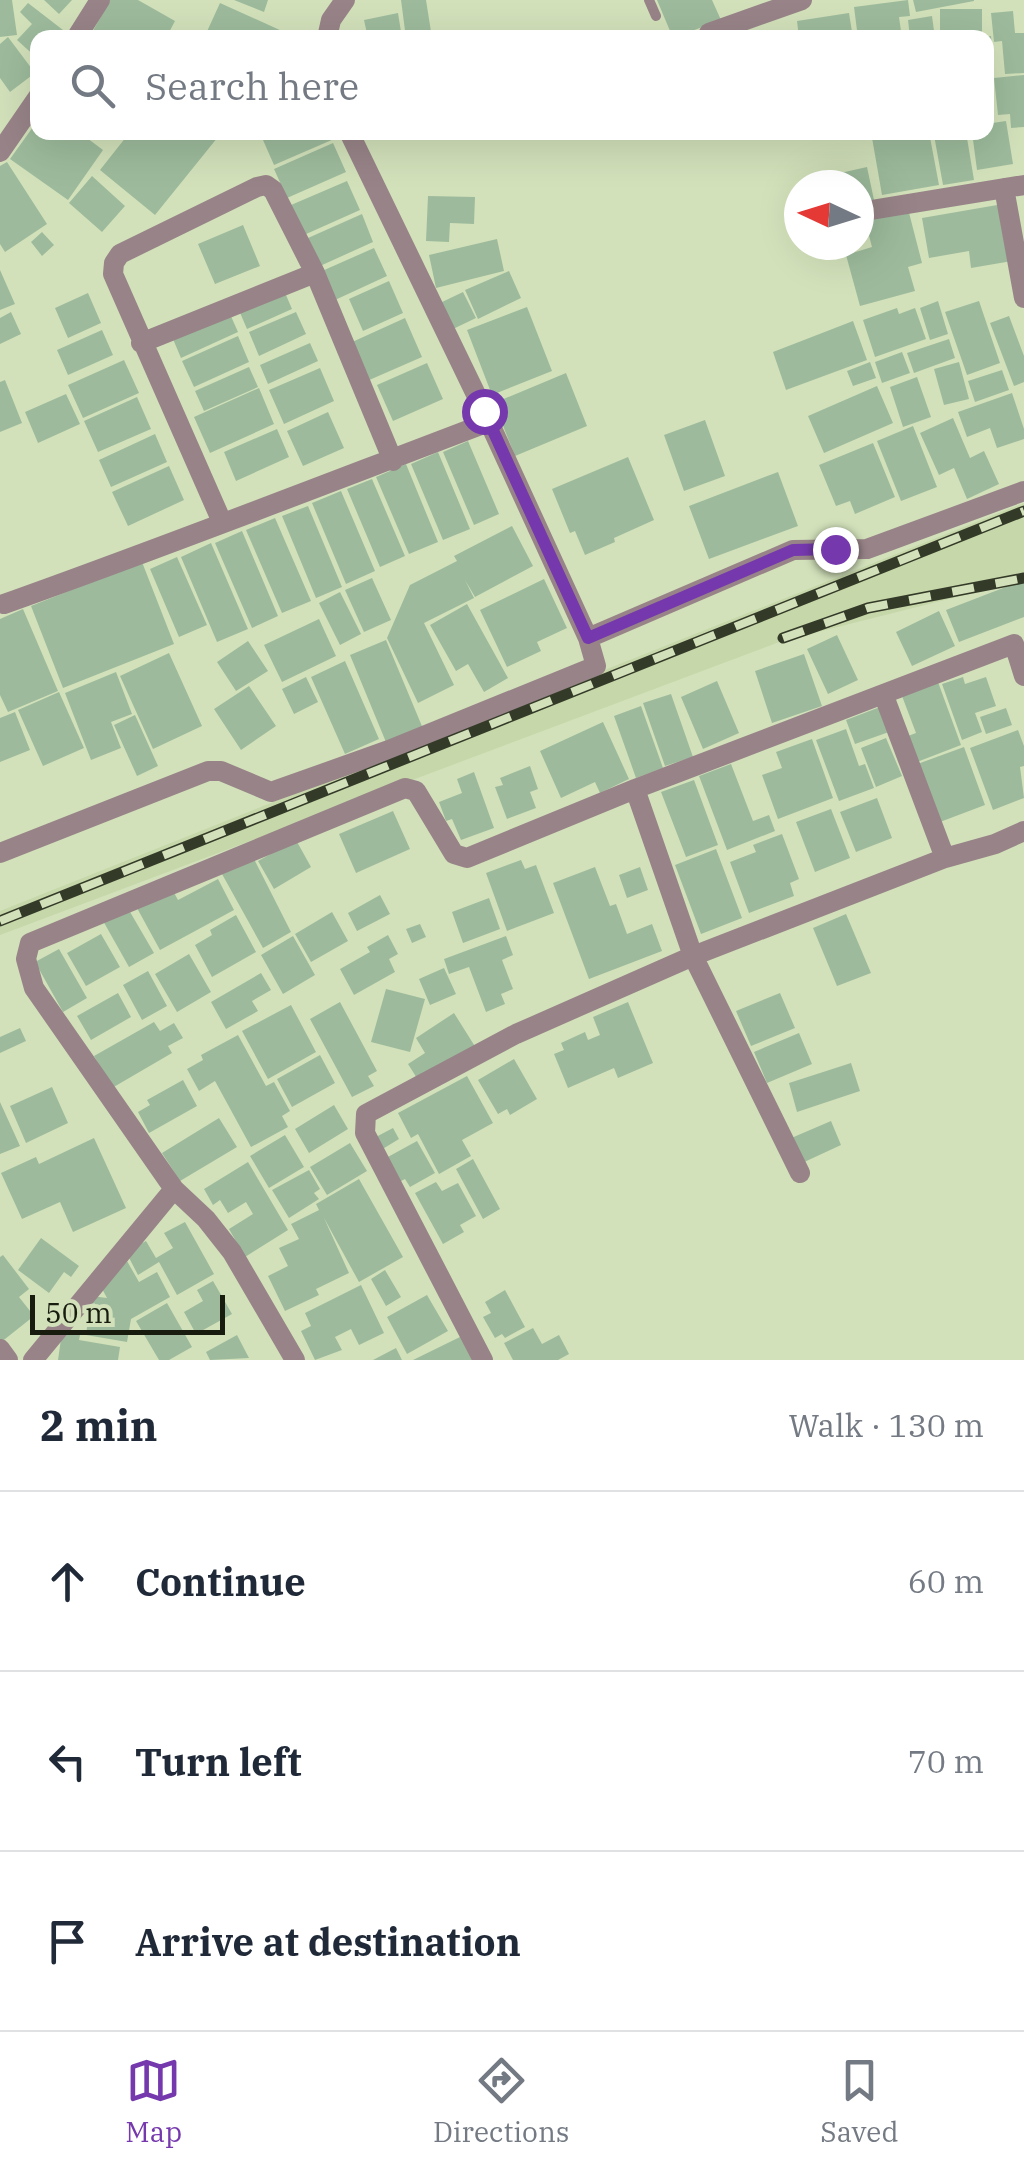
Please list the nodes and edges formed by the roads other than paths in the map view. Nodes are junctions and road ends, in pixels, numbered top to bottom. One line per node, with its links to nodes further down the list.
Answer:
1 (100, 0): 6 (street)
2 (344, 0): 7 (street)
3 (649, 0): 5 (lane)
4 (802, 0): 8 (street)
5 (656, 16)
6 (81, 30)
7 (329, 30)
8 (718, 30)
9 (30, 109): 11 (street)
10 (353, 140): 17 (street)
11 (0, 152)
12 (1014, 187): 13 (street); 15 (street)
13 (874, 210)
14 (314, 273): 16 (street); 16 (street); 18 (street)
15 (1024, 298)
16 (141, 343): 20 (street)
17 (489, 422): 18 (street); 22 (street)
18 (393, 460): 20 (street)
19 (1024, 491): 22 (street)
20 (222, 522): 21 (street)
21 (1, 602)
22 (588, 638): 27 (street)
23 (1024, 676): 24 (street)
24 (884, 696): 25 (street); 28 (street)
25 (635, 789): 29 (street); 31 (street)
26 (1024, 831): 28 (street)
27 (0, 853)
28 (945, 858): 29 (street)
29 (693, 956): 30 (street); 36 (street)
30 (800, 1173)
31 (174, 1189): 33 (street); 35 (street)
32 (0, 1349): 34 (street)
33 (36, 1359)
34 (8, 1360)
35 (295, 1360)
36 (482, 1360)

